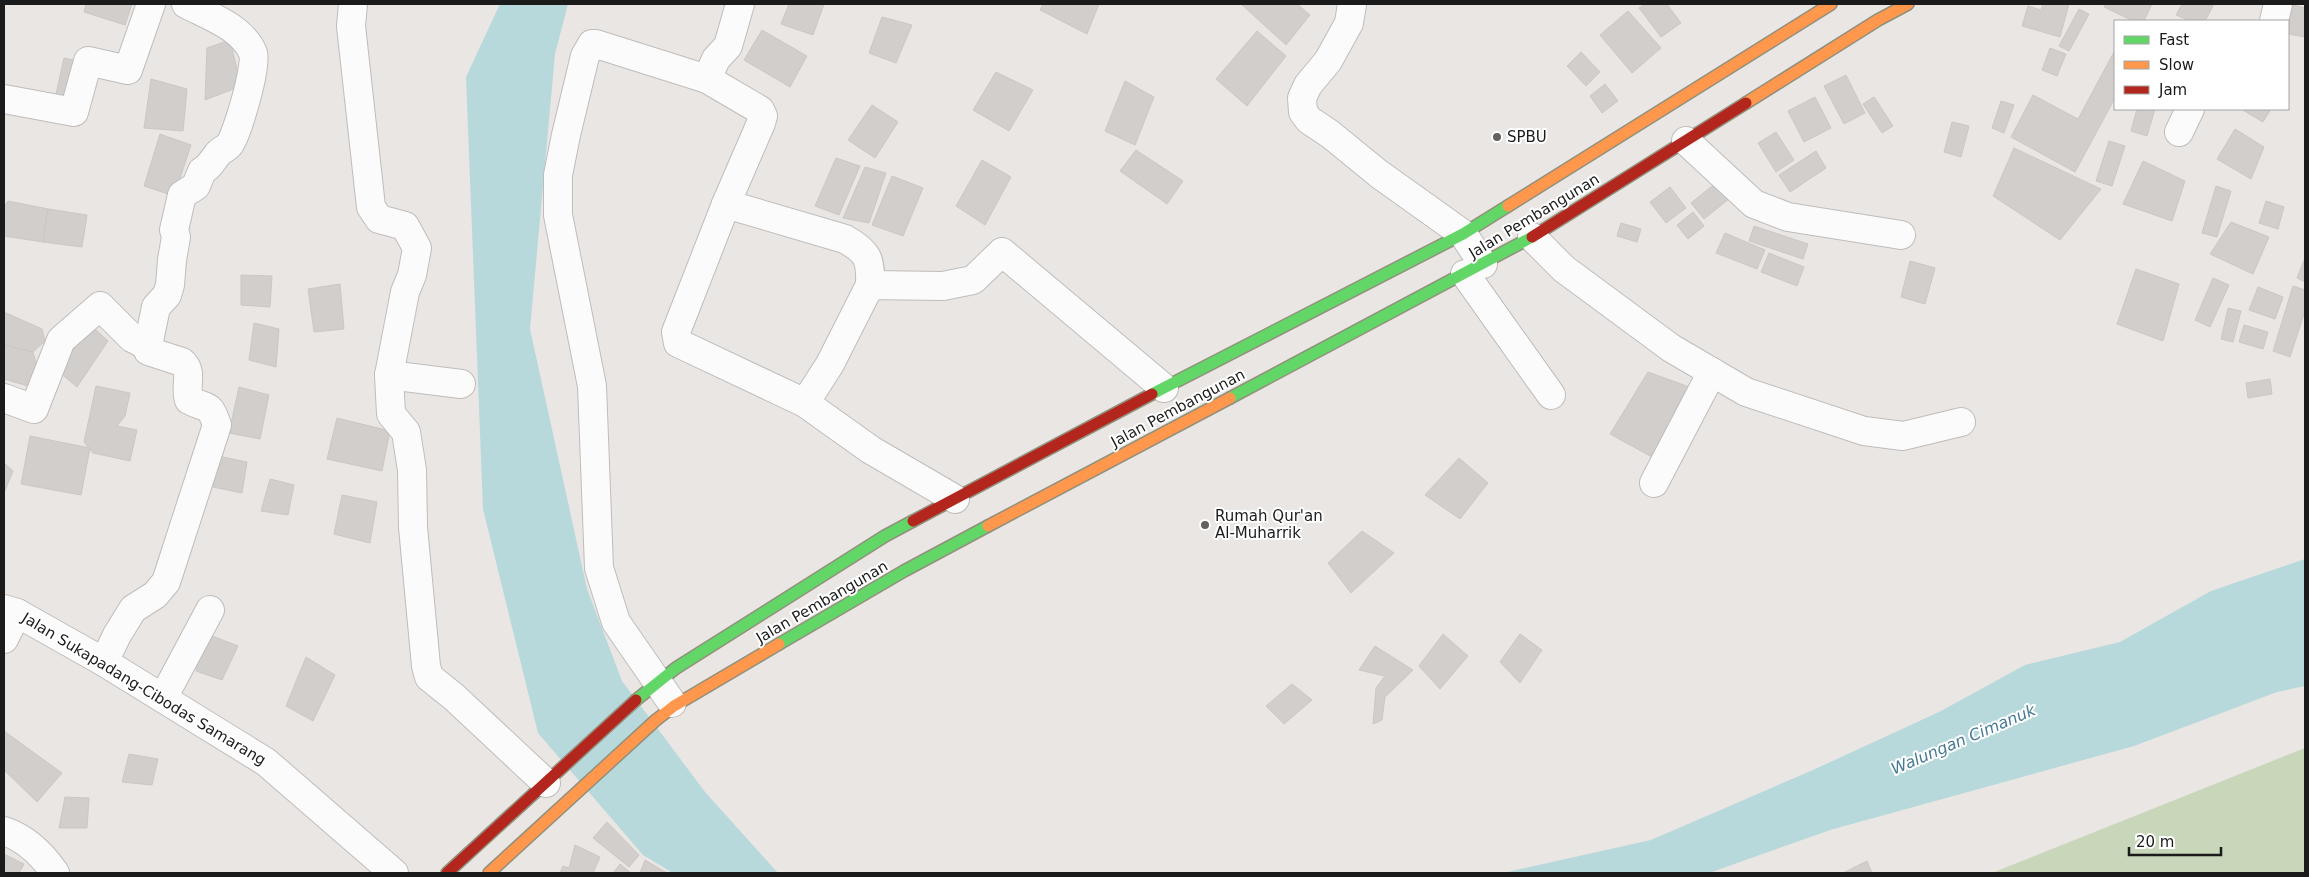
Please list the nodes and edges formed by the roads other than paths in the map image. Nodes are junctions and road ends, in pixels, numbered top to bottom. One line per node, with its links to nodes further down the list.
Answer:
1 (150, 4): 11 (street)
2 (186, 4): 19 (street)
3 (353, 4): 21 (street)
4 (740, 4): 10 (street)
5 (1352, 4): 14 (street)
6 (1831, 4): 14 (main road, Jalan Pembangunan)
7 (2278, 4): 9 (street)
8 (1891, 7): 12 (main road, Jalan Pembangunan)
9 (2274, 20)
10 (707, 79): 13 (street); 34 (street)
11 (4, 99)
12 (1686, 141): 15 (street); 16 (main road, Jalan Pembangunan)
13 (726, 204): 18 (street); 26 (street)
14 (1463, 234): 17 (street); 23 (main road, Jalan Pembangunan)
15 (1901, 235)
16 (1532, 237): 17 (main road, Jalan Pembangunan); 20 (street)
17 (1474, 269): 24 (street); 36 (main road, Jalan Pembangunan)
18 (870, 285): 23 (street); 26 (street)
19 (148, 346): 25 (street); 33 (street)
20 (1712, 372): 27 (street); 28 (street)
21 (389, 374): 22 (street); 37 (street)
22 (461, 384)
23 (1164, 388): 29 (main road, Jalan Pembangunan)
24 (1552, 396)
25 (4, 398)
26 (805, 403): 29 (street)
27 (1961, 422)
28 (1654, 483)
29 (955, 499): 34 (main road, Jalan Pembangunan)
30 (210, 610): 35 (street)
31 (11, 611): 32 (street); 33 (street, Jalan Sukapadang-Cibodas Samarang)
32 (4, 639)
33 (104, 662): 35 (street, Jalan Sukapadang-Cibodas Samarang)
34 (647, 691): 36 (street); 37 (main road, Jalan Pembangunan)
35 (163, 698): 40 (street, Jalan Sukapadang-Cibodas Samarang)
36 (665, 713): 42 (main road, Jalan Pembangunan)
37 (553, 777): 41 (main road, Jalan Pembangunan)
38 (4, 831): 39 (street)
39 (55, 873)
40 (394, 873)
41 (447, 873)
42 (489, 873)

